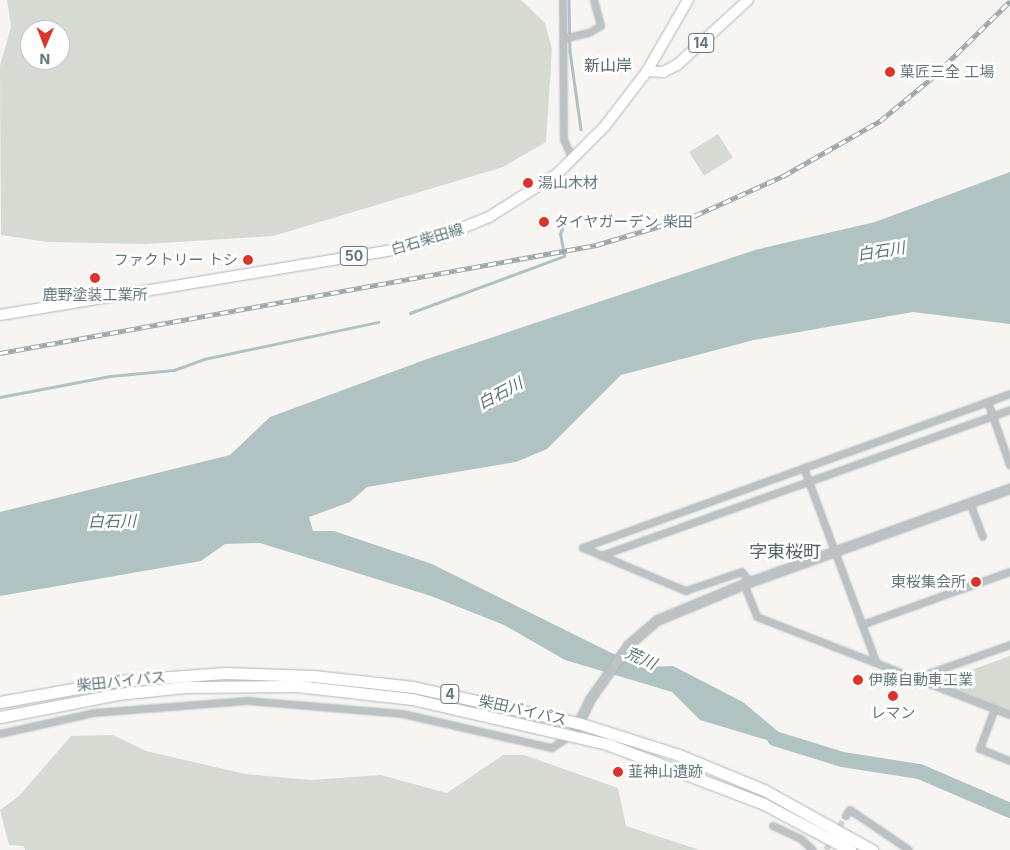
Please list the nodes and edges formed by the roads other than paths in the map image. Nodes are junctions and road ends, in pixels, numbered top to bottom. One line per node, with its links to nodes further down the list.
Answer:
1 (563, 0): 5 (street)
2 (594, 0): 5 (street)
3 (688, 0): 6 (main road, 14)
4 (748, 0): 6 (main road, 14)
5 (565, 39): 7 (street)
6 (647, 71): 7 (main road, 白石柴田線 / 50)
7 (572, 159): 8 (main road, 白石柴田線 / 50)
8 (0, 315)
9 (1010, 394): 10 (street)
10 (988, 402): 12 (street); 14 (street)
11 (1010, 410): 12 (street)
12 (993, 416): 13 (street); 15 (street)
13 (1010, 465)
14 (804, 468): 15 (street); 18 (street)
15 (809, 482): 19 (street); 21 (street)
16 (1010, 488): 17 (street)
17 (970, 503): 20 (street); 21 (street)
18 (686, 510): 19 (street); 22 (street)
19 (691, 524): 22 (street)
20 (983, 537)
21 (836, 552): 24 (street); 25 (street)
22 (601, 556): 24 (street)
23 (1010, 572): 25 (street)
24 (747, 583): 27 (street); 33 (street)
25 (862, 625): 27 (street)
26 (1010, 645): 28 (street)
27 (876, 662): 28 (street)
28 (917, 678): 30 (street)
29 (0, 702): 33 (highway, 柴田バイパス / 4)
30 (995, 709): 31 (street); 36 (street)
31 (1010, 715)
32 (0, 717): 35 (highway, 柴田バイパス / 4)
33 (578, 723): 35 (street); 41 (highway, 柴田バイパス / 4)
34 (0, 734): 35 (street)
35 (572, 734): 40 (highway, 柴田バイパス / 4)
36 (1010, 761)
37 (846, 816): 42 (street)
38 (773, 826): 39 (street)
39 (813, 850)
40 (850, 850)
41 (872, 850)
42 (909, 850)

